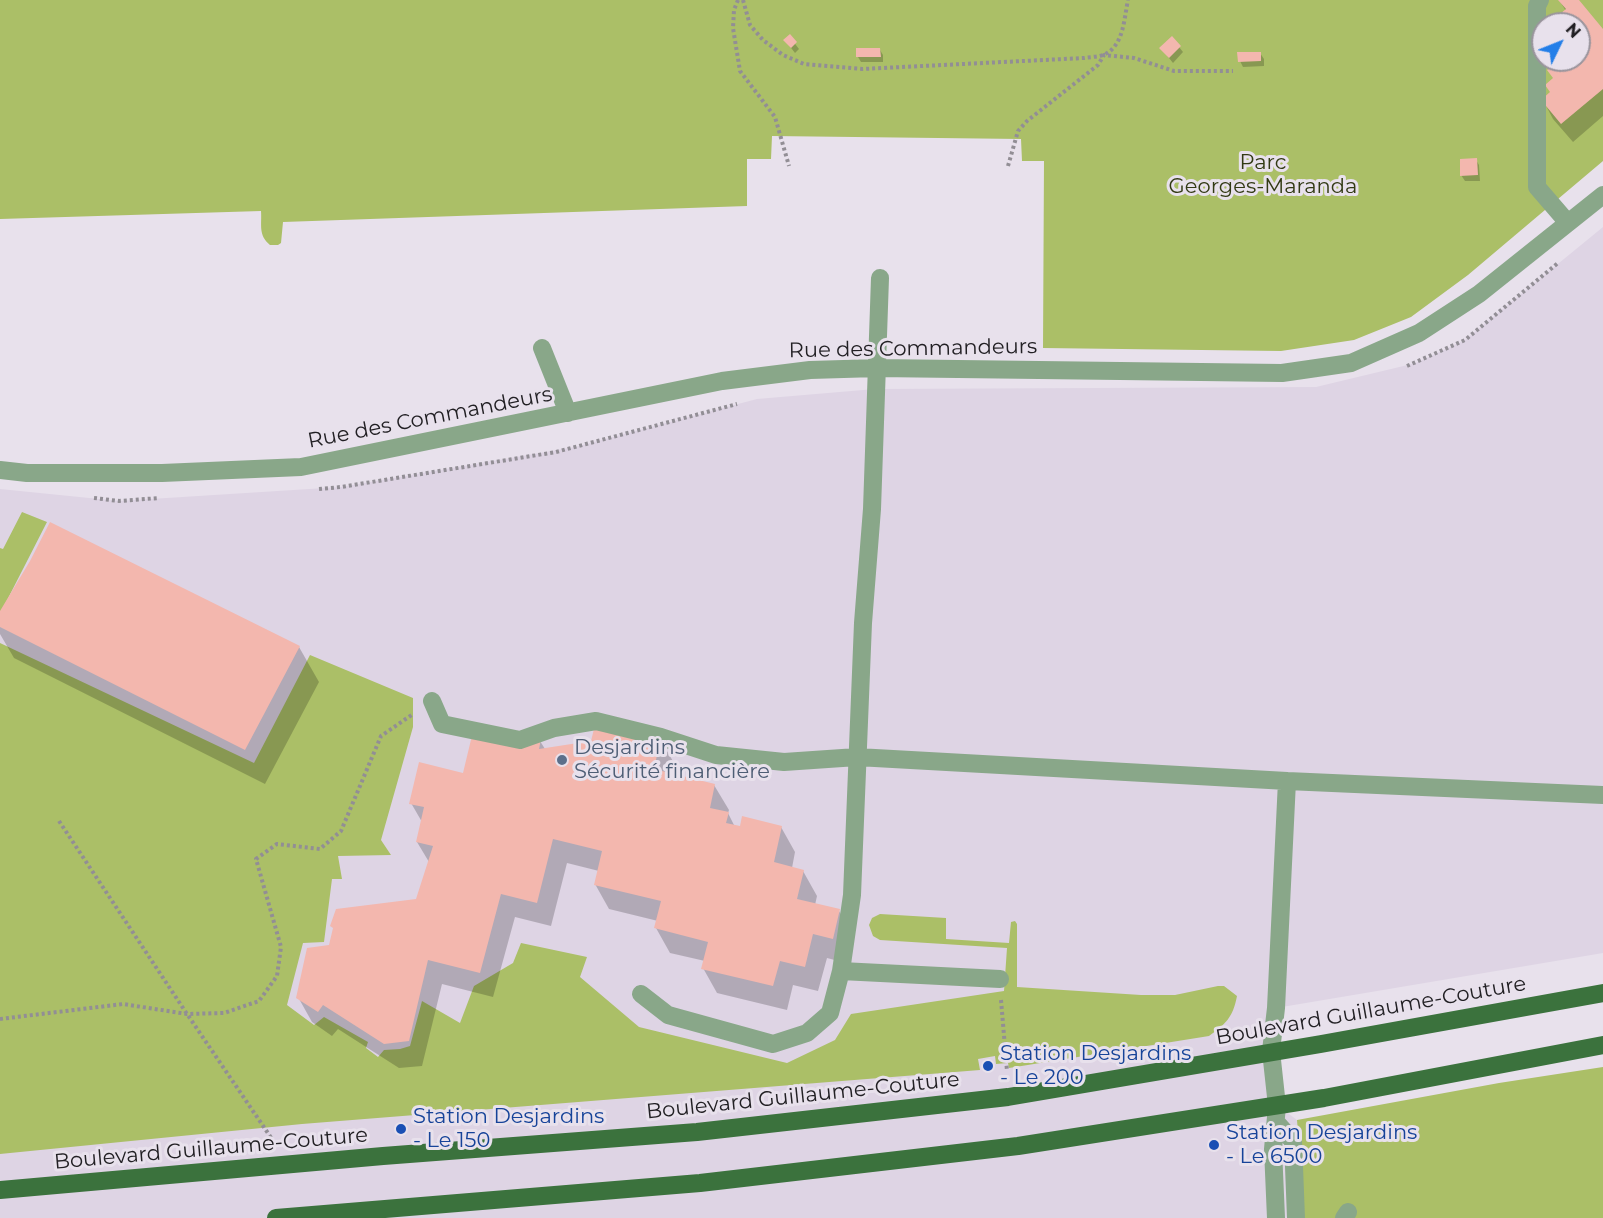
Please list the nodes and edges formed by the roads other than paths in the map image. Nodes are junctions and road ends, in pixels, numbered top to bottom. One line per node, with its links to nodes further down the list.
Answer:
1 (1539, 0): 3 (street)
2 (1603, 195): 3 (street, Rue des Commandeurs)
3 (1568, 223): 6 (street, Rue des Commandeurs)
4 (880, 278): 6 (street)
5 (542, 348): 7 (street)
6 (877, 368): 7 (street, Rue des Commandeurs); 10 (street)
7 (568, 413): 8 (street, Rue des Commandeurs)
8 (0, 470)
9 (432, 701): 10 (street)
10 (857, 757): 11 (street); 13 (street)
11 (1287, 781): 12 (street); 18 (street)
12 (1603, 795)
13 (841, 971): 14 (street); 16 (street)
14 (1000, 979)
15 (1603, 993): 18 (main road, Boulevard Guillaume-Couture)
16 (641, 994)
17 (1603, 1045): 19 (main road)
18 (1271, 1051): 19 (street); 20 (main road, Boulevard Guillaume-Couture)
19 (1277, 1114): 21 (main road); 23 (street); 24 (street)
20 (0, 1190)
21 (391, 1213): 22 (main road)
22 (276, 1218)
23 (1276, 1218)
24 (1296, 1218)

